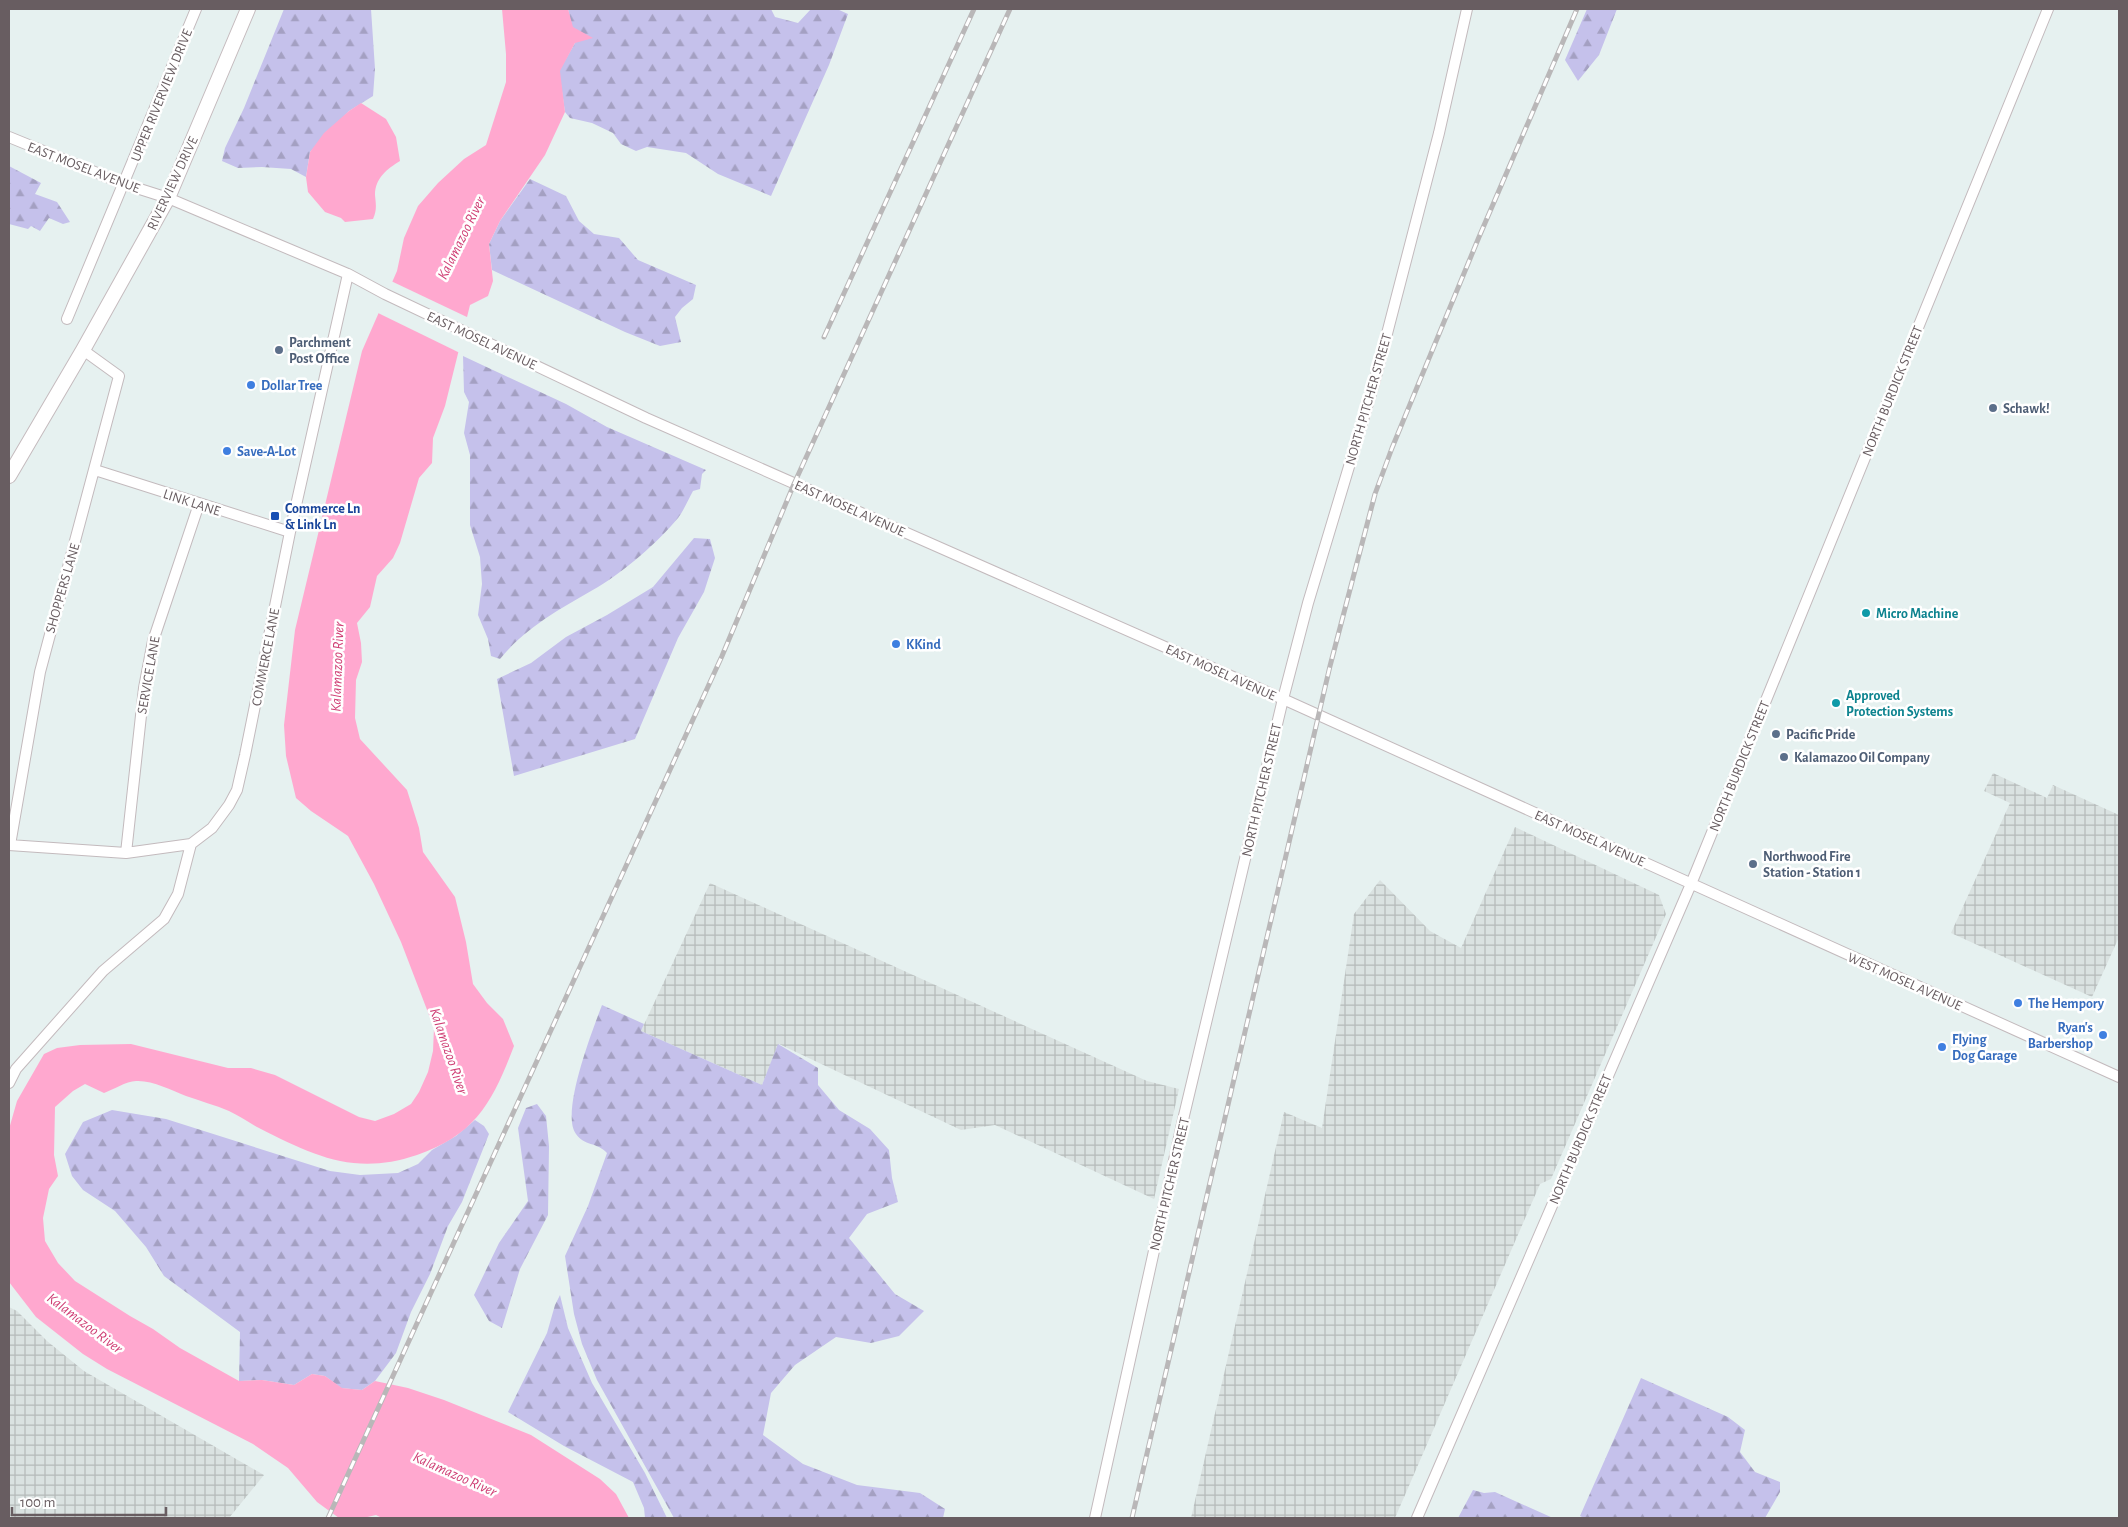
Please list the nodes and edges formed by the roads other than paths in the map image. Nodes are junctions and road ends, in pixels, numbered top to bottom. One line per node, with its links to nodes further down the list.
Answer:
1 (196, 9): 6 (street, UPPER RIVERVIEW DRIVE)
2 (248, 9): 7 (street, RIVERVIEW DRIVE)
3 (1467, 9): 15 (street, NORTH PITCHER STREET)
4 (2048, 9): 19 (street, NORTH BURDICK STREET)
5 (9, 137): 6 (street, EAST MOSEL AVENUE)
6 (124, 184): 7 (street, EAST MOSEL AVENUE); 9 (street, UPPER RIVERVIEW DRIVE)
7 (168, 198): 8 (street, EAST MOSEL AVENUE); 10 (street, RIVERVIEW DRIVE)
8 (348, 274): 14 (street, COMMERCE LANE); 15 (street, EAST MOSEL AVENUE)
9 (66, 319)
10 (83, 350): 11 (street, SHOPPERS LANE); 12 (street, RIVERVIEW DRIVE)
11 (95, 470): 13 (street, LINK LANE); 17 (street, SHOPPERS LANE)
12 (9, 476)
13 (200, 504): 14 (street, LINK LANE); 18 (street, SERVICE LANE)
14 (290, 532): 16 (street, COMMERCE LANE)
15 (1283, 699): 19 (street, EAST MOSEL AVENUE); 22 (street, NORTH PITCHER STREET)
16 (192, 844): 18 (street); 21 (street)
17 (10, 845): 18 (street)
18 (126, 853)
19 (1691, 884): 20 (street, WEST MOSEL AVENUE); 23 (street, NORTH BURDICK STREET)
20 (2119, 1077)
21 (9, 1083)
22 (1094, 1518)
23 (1417, 1518)

